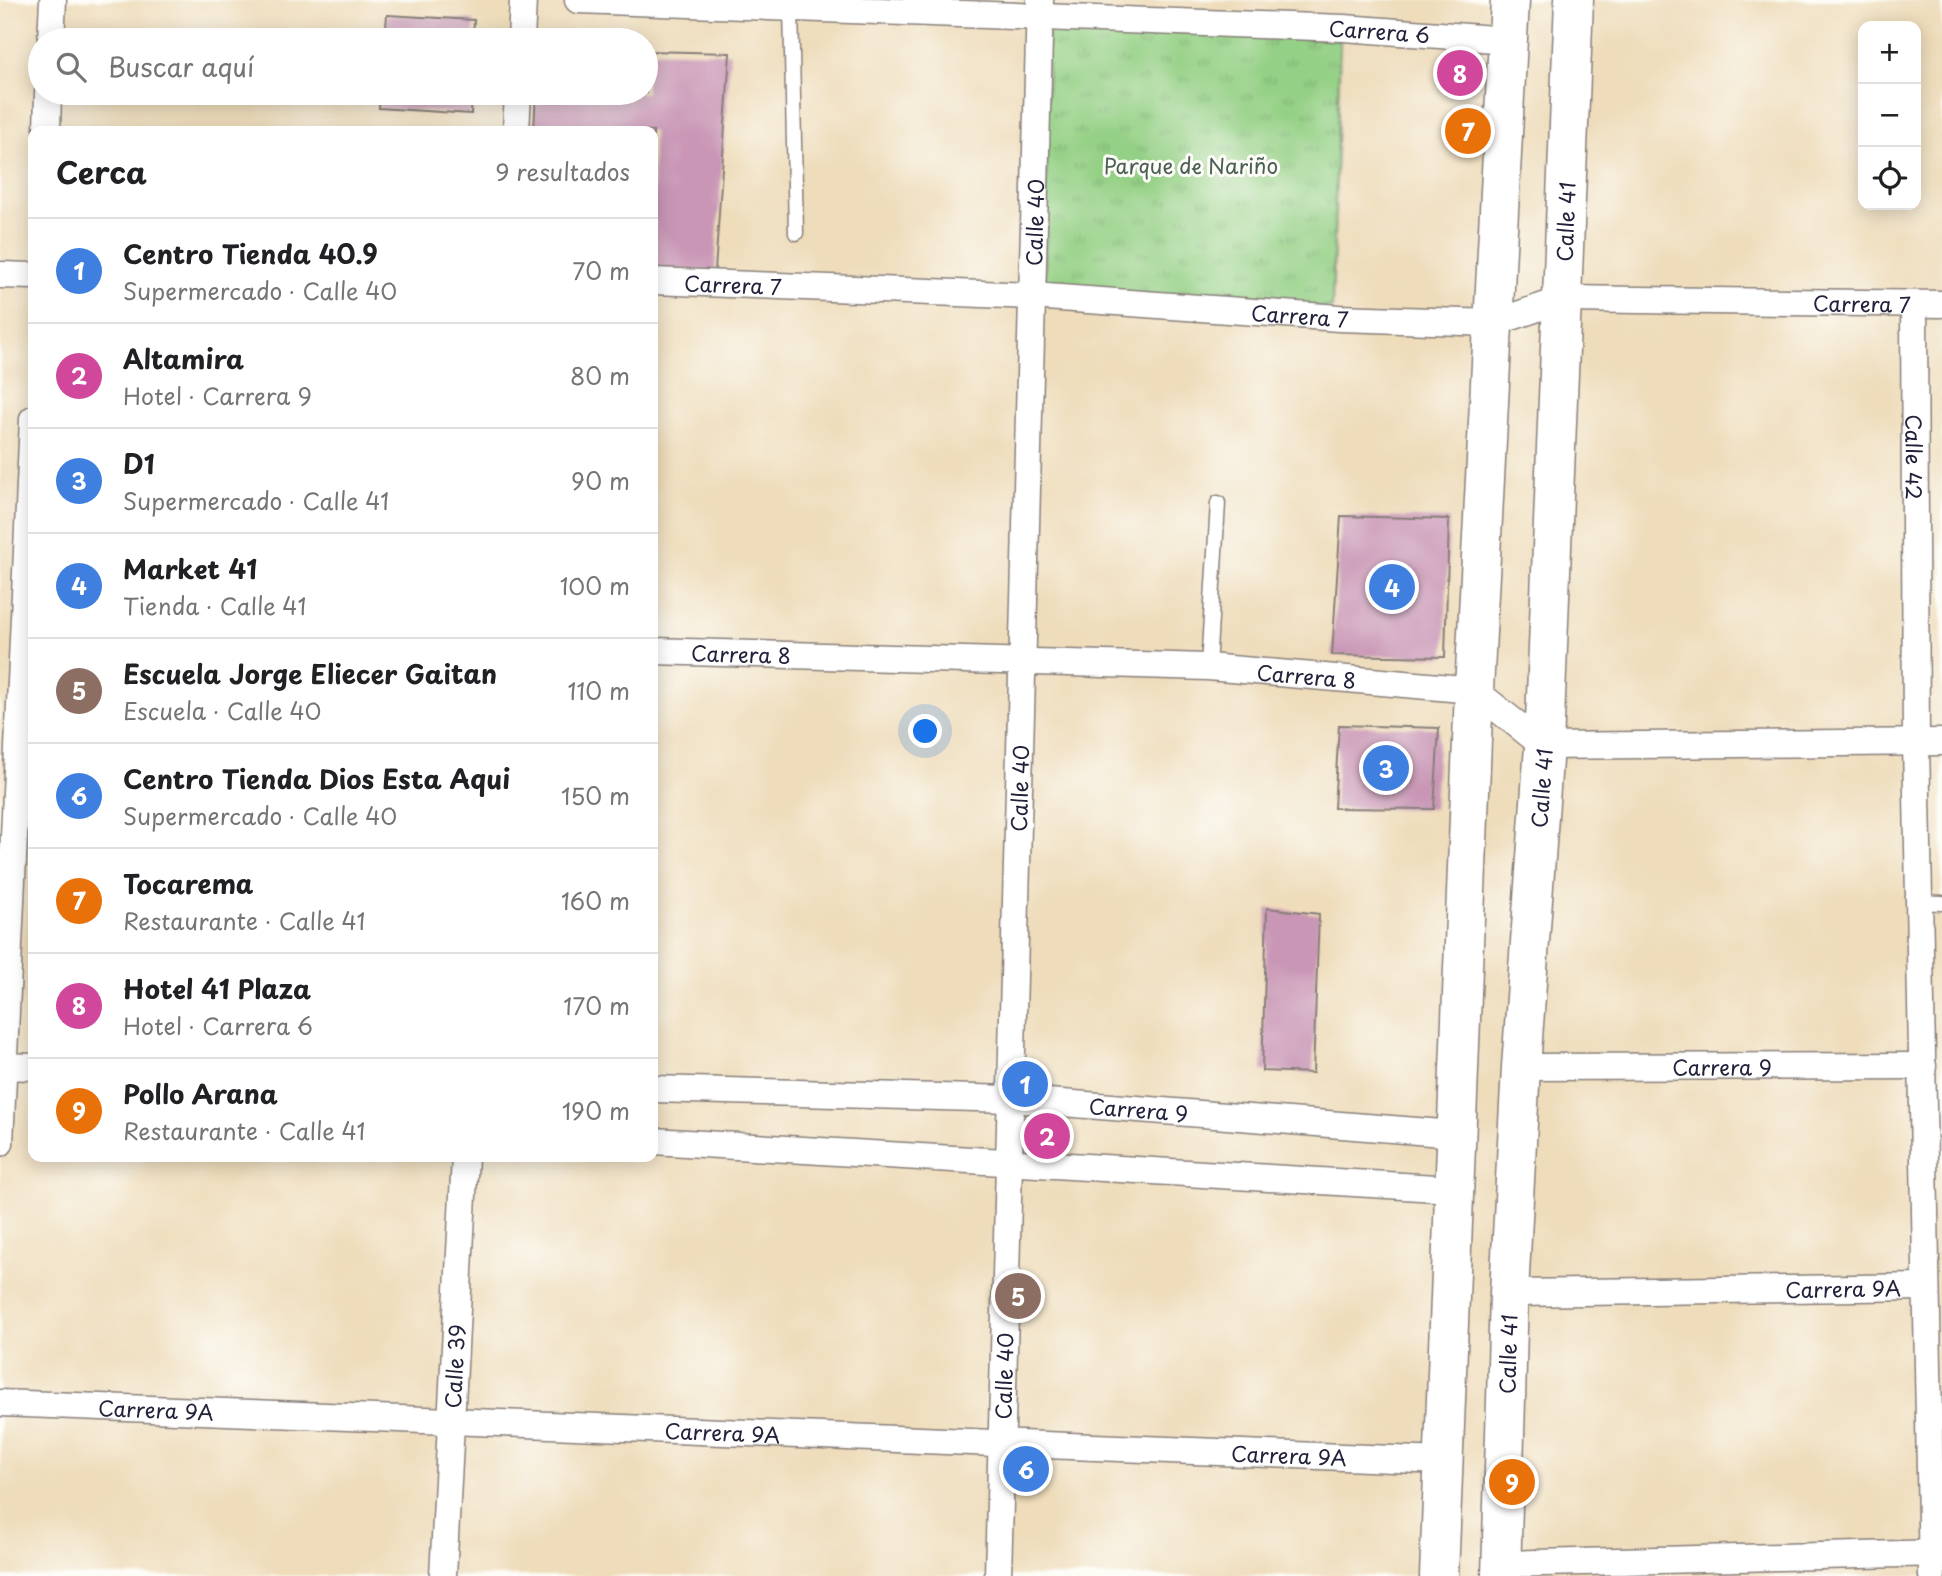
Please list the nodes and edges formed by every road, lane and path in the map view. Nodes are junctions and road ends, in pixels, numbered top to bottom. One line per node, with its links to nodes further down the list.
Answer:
1 (53, 0): 8 (street)
2 (523, 0): 9 (street)
3 (578, 0): 6 (street, Carrera 6)
4 (1510, 0): 10 (main road)
5 (1574, 0): 20 (main road, Calle 41)
6 (791, 7): 7 (street, Carrera 6); 15 (lane)
7 (1040, 8): 10 (street, Carrera 6); 19 (street, Calle 40)
8 (52, 28)
9 (521, 28)
10 (1508, 40): 23 (main road)
11 (48, 105): 13 (street)
12 (517, 105): 14 (street)
13 (47, 126)
14 (516, 126)
15 (796, 233)
16 (0, 275): 17 (street)
17 (28, 276)
18 (658, 281): 19 (street, Carrera 7)
19 (1032, 296): 23 (street, Carrera 7); 28 (street, Calle 40)
20 (1564, 299): 22 (street, Carrera 7); 23 (street, Carrera 7); 33 (main road, Calle 41)
21 (1942, 304): 22 (street, Carrera 7)
22 (1914, 305): 31 (street, Calle 42)
23 (1494, 323): 30 (main road)
24 (28, 495): 26 (street)
25 (1218, 503): 29 (lane)
26 (19, 631): 35 (street)
27 (658, 651): 28 (street, Carrera 8)
28 (1023, 662): 29 (street, Carrera 8); 40 (street, Calle 40)
29 (1208, 667): 30 (street, Carrera 8)
30 (1474, 690): 33 (street); 41 (main road)
31 (1916, 742): 32 (street); 33 (street); 34 (street, Calle 42)
32 (1942, 742)
33 (1544, 746): 38 (main road, Calle 41)
34 (1930, 903): 36 (street, Calle 42)
35 (2, 1066): 37 (street); 43 (street)
36 (1923, 1066): 38 (street, Carrera 9); 46 (street, Calle 42)
37 (28, 1067)
38 (1521, 1067): 49 (main road, Calle 41)
39 (658, 1089): 40 (street, Carrera 9)
40 (1011, 1099): 41 (street, Carrera 9); 44 (street, Calle 40)
41 (1455, 1134): 47 (main road)
42 (658, 1141): 44 (street)
43 (0, 1143)
44 (1010, 1161): 47 (street); 52 (street, Calle 40)
45 (464, 1162): 51 (street, Calle 39)
46 (1934, 1165): 48 (street, Calle 42)
47 (1453, 1188): 53 (main road)
48 (1925, 1287): 49 (street, Carrera 9A); 54 (street, Calle 42)
49 (1509, 1293): 55 (main road, Calle 41)
50 (0, 1404): 51 (street, Carrera 9A)
51 (451, 1421): 52 (street, Carrera 9A); 56 (street, Calle 39)
52 (1002, 1443): 53 (street, Carrera 9A); 57 (street, Calle 40)
53 (1444, 1461): 58 (main road)
54 (1935, 1561): 55 (street)
55 (1501, 1570)
56 (443, 1576)
57 (999, 1576)
58 (1439, 1576)

